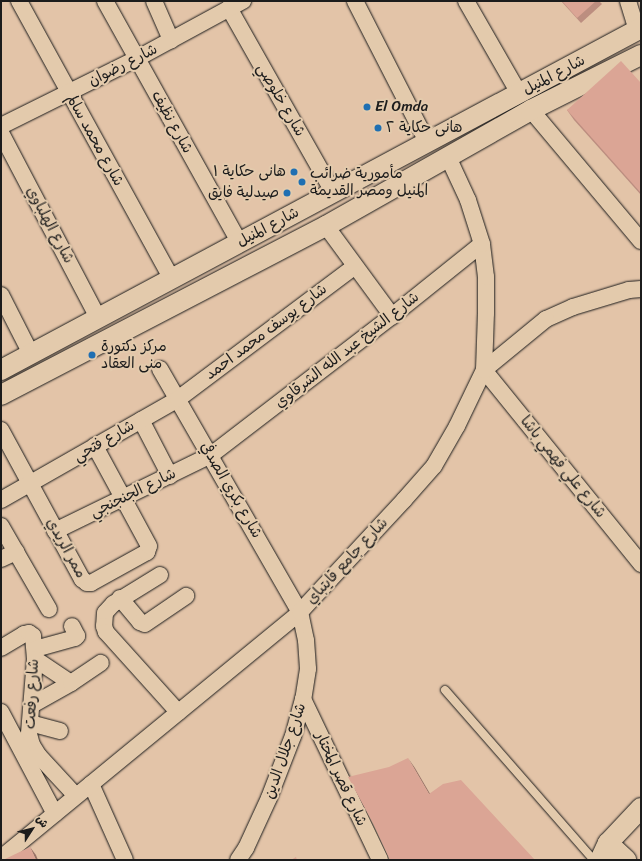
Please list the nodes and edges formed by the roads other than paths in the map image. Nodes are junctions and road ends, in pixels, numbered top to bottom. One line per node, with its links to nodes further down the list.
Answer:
1 (19, 1): 12 (street, شارع محمد سالم)
2 (105, 1): 11 (street, شارع نظيف)
3 (154, 1): 9 (street)
4 (355, 1): 17 (street)
5 (466, 1): 13 (street)
6 (628, 1): 8 (street)
7 (236, 5): 9 (street, شارع رضوان); 19 (street, شارع خلوصي)
8 (639, 29): 13 (street, شارع المنيل)
9 (171, 40): 11 (street, شارع رضوان)
10 (641, 55): 14 (street, شارع المنيل)
11 (136, 59): 12 (street, شارع رضوان); 22 (street, شارع نظيف)
12 (69, 92): 15 (street, شارع رضوان); 25 (street, شارع محمد سالم)
13 (519, 93): 17 (street, شارع المنيل)
14 (531, 110): 18 (street, شارع المنيل); 21 (street)
15 (1, 126)
16 (1, 133): 29 (street, شارع الهلباوي)
17 (427, 142): 19 (street, شارع المنيل)
18 (448, 157): 20 (street, شارع المنيل); 23 (street, شارع جامع قايتباي)
19 (333, 192): 22 (street, شارع المنيل)
20 (326, 226): 24 (street); 34 (street, شارع المنيل)
21 (641, 241)
22 (240, 242): 25 (street, شارع المنيل)
23 (482, 244): 28 (street, شارع الشيخ عبد الله الشرقاوي); 33 (street, شارع جامع قايتباي)
24 (355, 266): 28 (street); 35 (street, شارع يوسف محمد احمد)
25 (172, 279): 29 (street, شارع المنيل)
26 (641, 289): 33 (street)
27 (1, 295): 30 (street)
28 (392, 316): 39 (street, شارع الشيخ عبد الله الشرقاوي)
29 (98, 318): 30 (street, شارع المنيل)
30 (31, 354): 32 (street, شارع المنيل)
31 (160, 369): 35 (street, شارع بكري الصدفي)
32 (1, 370)
33 (484, 370): 48 (street, شارع علي فهمي باشا); 53 (street, شارع جامع قايتباي)
34 (1, 396)
35 (178, 398): 36 (street, شارع فتحي); 39 (street, شارع بكري الصدفي)
36 (141, 420): 38 (street, شارع فتحي); 40 (street)
37 (1, 430): 41 (street, ممر الريدي)
38 (95, 446): 41 (street, شارع فتحي); 42 (street, ممر الريدي)
39 (211, 455): 40 (street, شارع الجنجنجي); 53 (street, شارع بكري الصدفي)
40 (170, 476): 42 (street, شارع الجنجنجي)
41 (30, 483): 43 (street, شارع فتحي); 45 (street, ممر الريدي)
42 (124, 498): 45 (street, شارع الجنجنجي); 45 (street, ممر الريدي)
43 (1, 500)
44 (1, 526): 46 (street)
45 (56, 531)
46 (16, 552): 47 (street); 52 (street)
47 (1, 559)
48 (641, 564)
49 (160, 575): 51 (street)
50 (186, 596): 51 (street)
51 (120, 598): 63 (street)
52 (49, 610)
53 (300, 612): 60 (street, شارع جلال الدين); 63 (street, شارع جامع قايتباي)
54 (72, 626): 56 (street)
55 (1, 648): 56 (street, شارع رفعت)
56 (35, 654): 58 (street); 61 (street, شارع رفعت)
57 (101, 663): 58 (street)
58 (71, 683): 61 (street)
59 (445, 690): 75 (lane)
60 (303, 698): 71 (street, شارع جلال الدين); 74 (street, شارع قصر المختار)
61 (32, 705): 64 (street, شارع رفعت)
62 (1, 712): 69 (street)
63 (178, 712): 66 (street, شارع جامع قايتباي)
64 (30, 723): 65 (street); 67 (street, شارع رفعت)
65 (60, 731)
66 (91, 784): 67 (street, شارع جامع قايتباي); 73 (street)
67 (76, 796): 69 (street, شارع جامع قايتباي)
68 (641, 808): 70 (street)
69 (55, 814): 72 (street, شارع جامع قايتباي)
70 (604, 851): 76 (street)
71 (245, 856)
72 (1, 858)
73 (126, 860)
74 (380, 860)
75 (594, 860)
76 (626, 860)

